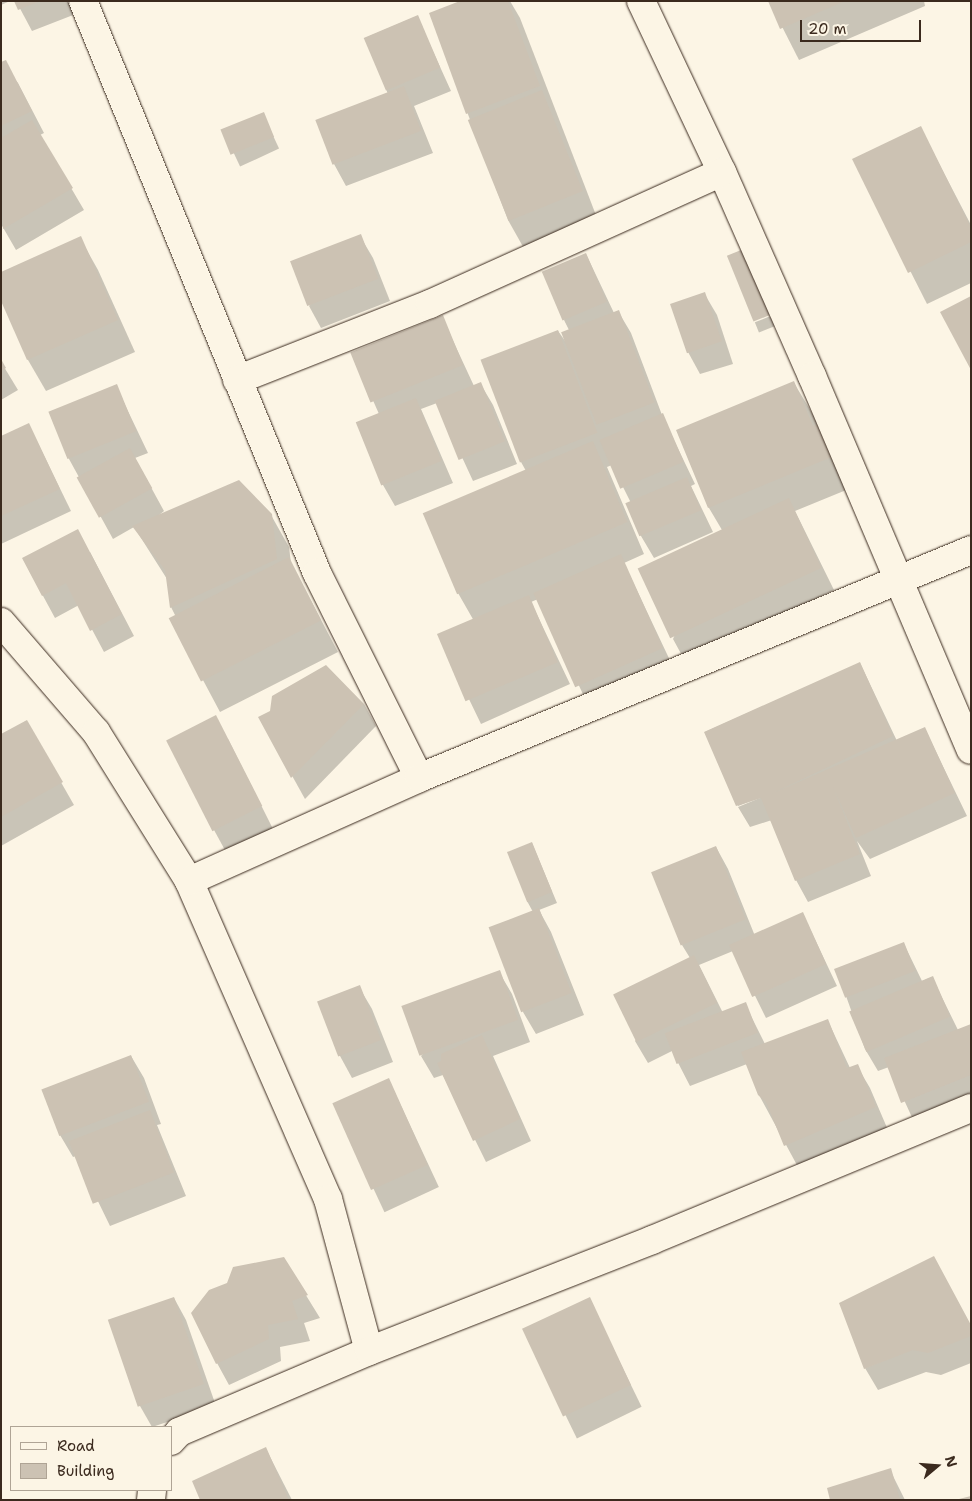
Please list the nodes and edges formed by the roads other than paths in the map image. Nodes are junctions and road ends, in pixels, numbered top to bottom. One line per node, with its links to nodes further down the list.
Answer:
1 (83, 1): 4 (street)
2 (640, 1): 3 (street)
3 (722, 172): 4 (street); 6 (street)
4 (237, 380): 9 (street)
5 (971, 550): 6 (street)
6 (899, 582): 8 (street); 9 (street)
7 (1, 622): 10 (street)
8 (971, 750)
9 (419, 778): 10 (street)
10 (189, 881): 12 (street)
11 (971, 1108): 12 (street)
12 (369, 1351): 13 (street)
13 (172, 1440)

